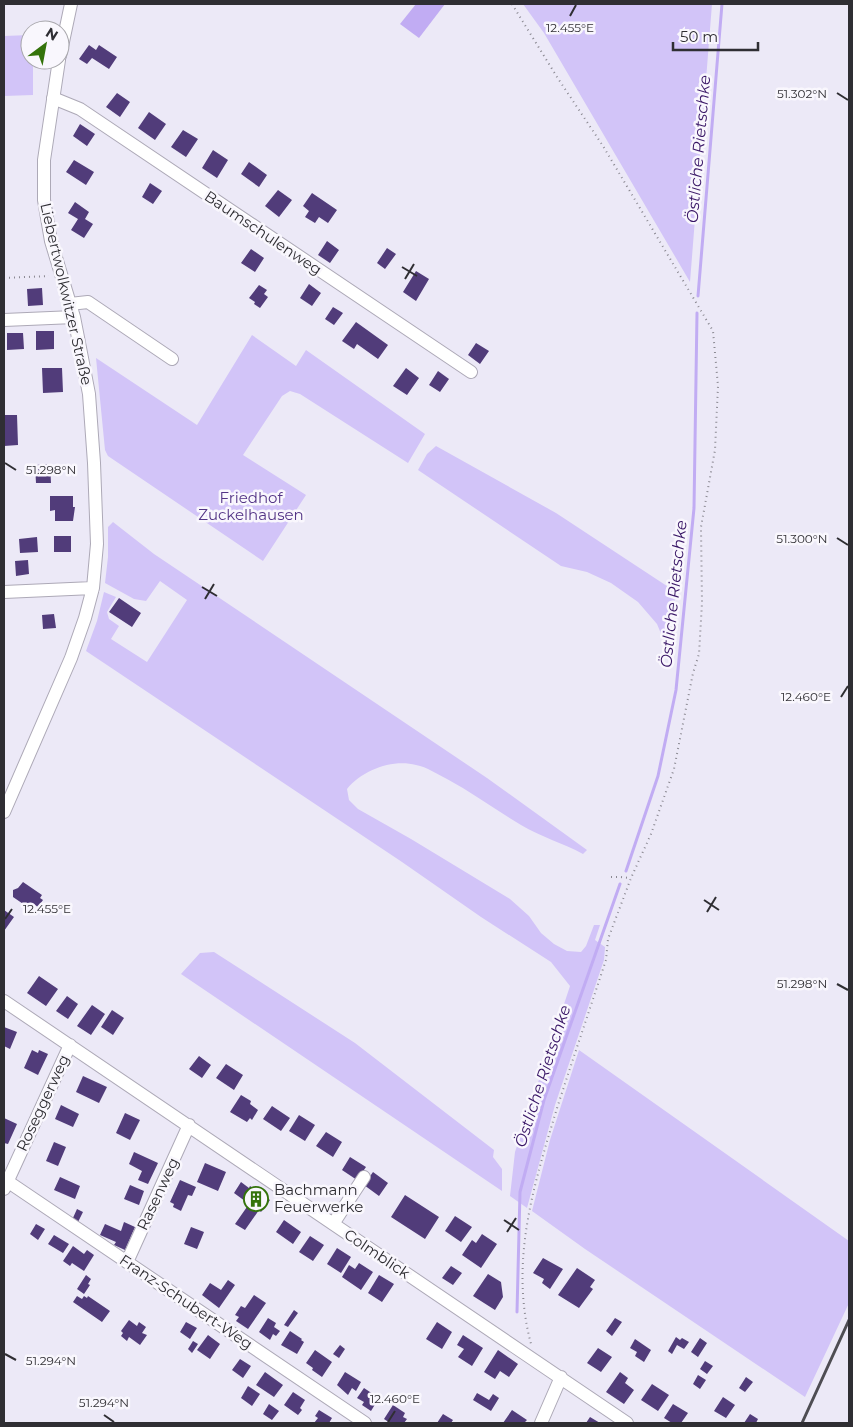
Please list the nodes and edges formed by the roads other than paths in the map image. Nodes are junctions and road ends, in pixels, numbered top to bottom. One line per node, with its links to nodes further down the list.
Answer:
1 (71, 4): 2 (street, Liebertwolkwitzer Straße)
2 (68, 20)
3 (58, 70): 4 (street, Liebertwolkwitzer Straße)
4 (53, 98): 5 (street, Liebertwolkwitzer Straße); 9 (street, Baumschulenweg)
5 (70, 304): 6 (street, Liebertwolkwitzer Straße); 8 (street)
6 (74, 317): 7 (street); 10 (street, Liebertwolkwitzer Straße)
7 (4, 320)
8 (172, 359)
9 (471, 372)
10 (93, 588): 11 (street); 12 (street, Liebertwolkwitzer Straße)
11 (4, 592)
12 (4, 812)
13 (4, 1001): 14 (street, Colmblick)
14 (70, 1045): 15 (street, Colmblick); 17 (street, Roseggerweg)
15 (190, 1126): 18 (street, Colmblick); 19 (street, Rasenweg)
16 (364, 1177): 18 (street)
17 (6, 1185): 19 (street, Franz-Schubert-Weg)
18 (332, 1224): 20 (street, Colmblick)
19 (127, 1262): 21 (street, Franz-Schubert-Weg)
20 (561, 1377): 22 (street); 23 (street, Colmblick)
21 (365, 1423)
22 (541, 1423)
23 (627, 1423)

